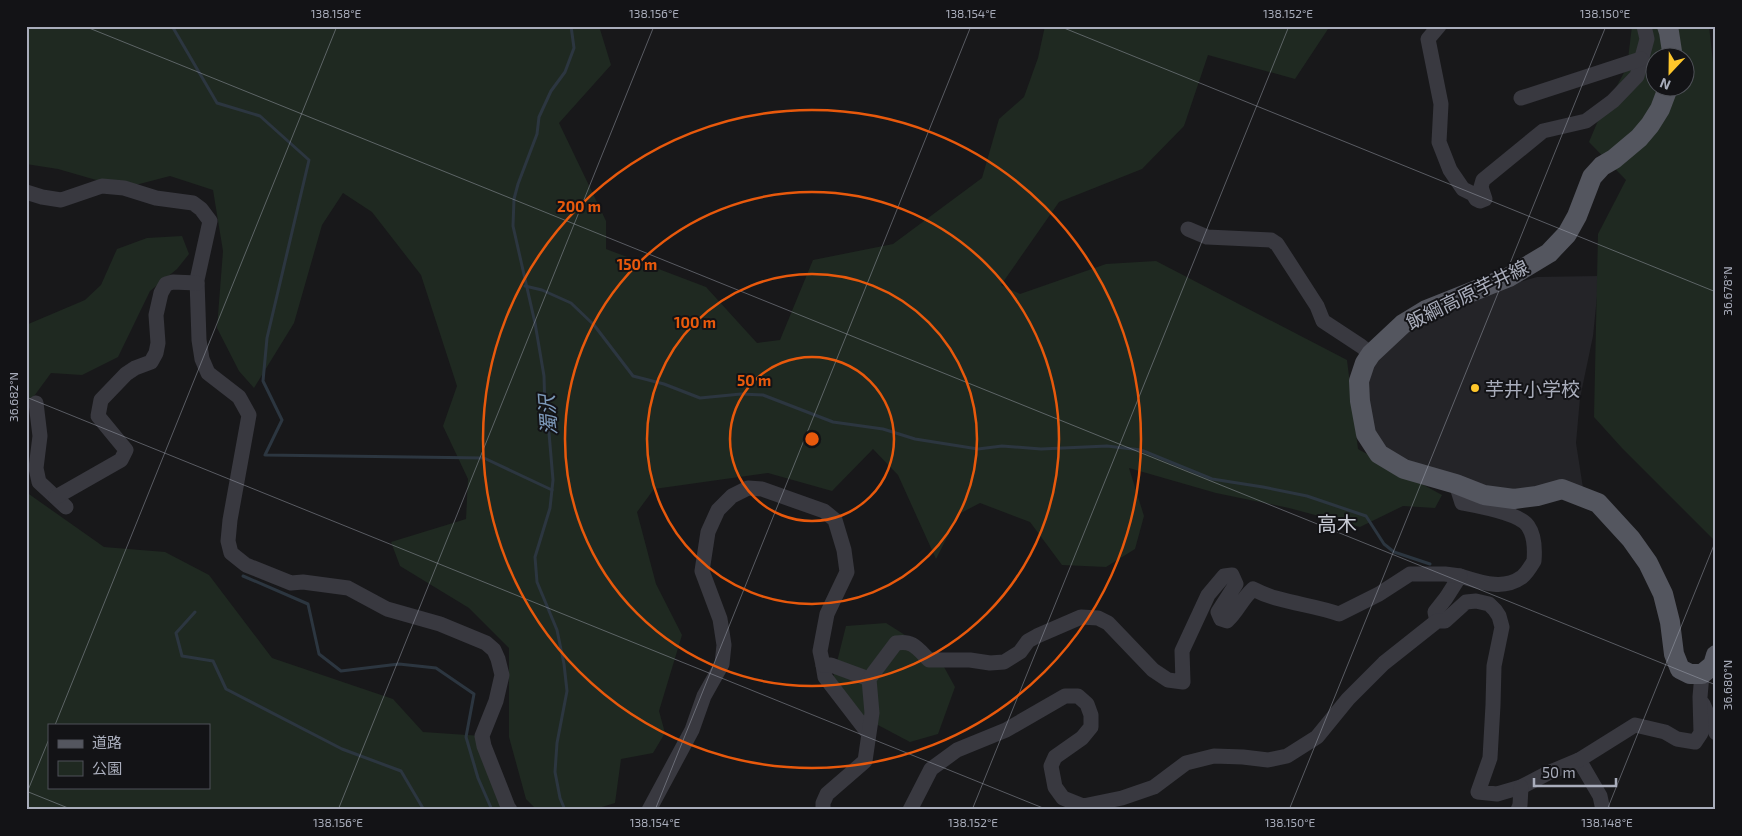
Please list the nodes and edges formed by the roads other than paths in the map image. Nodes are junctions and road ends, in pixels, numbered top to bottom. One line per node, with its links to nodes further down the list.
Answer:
1 (1439, 26): 5 (street)
2 (1644, 26): 5 (street)
3 (1667, 26): 4 (main road)
4 (1671, 48)
5 (1641, 59): 6 (street)
6 (1521, 98)
7 (1664, 98): 11 (main road, 飯綱高原芋井線)
8 (26, 192): 10 (street)
9 (1188, 229): 11 (street)
10 (197, 283): 12 (street); 26 (street)
11 (1371, 354): 13 (main road, 飯綱高原芋井線)
12 (36, 403)
13 (1456, 484): 14 (street); 18 (main road, 飯綱高原芋井線)
14 (1460, 576): 15 (street); 19 (street)
15 (1437, 621): 24 (street); 25 (street)
16 (1716, 656): 18 (main road)
17 (823, 665): 19 (street); 21 (street); 27 (street)
18 (1702, 674): 20 (street)
19 (869, 679): 21 (street)
20 (1700, 697): 22 (street); 23 (street)
21 (868, 733): 28 (street)
22 (1716, 733)
23 (1579, 760): 24 (street); 31 (street)
24 (1521, 787): 30 (street)
25 (1065, 805): 29 (street)
26 (510, 810)
27 (648, 810)
28 (823, 810)
29 (910, 810)
30 (1518, 810)
31 (1603, 810)

